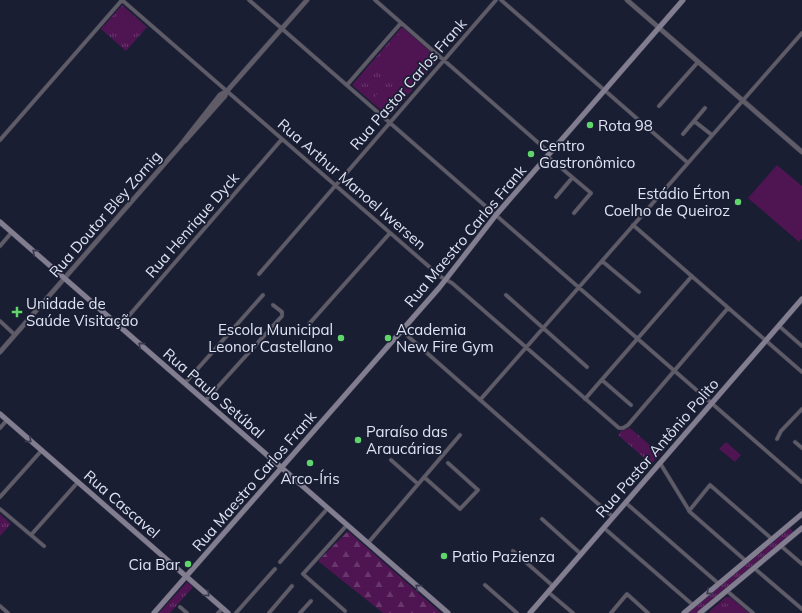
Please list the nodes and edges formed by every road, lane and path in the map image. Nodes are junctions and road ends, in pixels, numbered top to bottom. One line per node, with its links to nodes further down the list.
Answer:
1 (122, 0): 17 (street, Rua Arthur Manoel Iwersen); 26 (street)
2 (249, 0): 11 (street)
3 (307, 0): 11 (street, Rua Doutor Bley Zornig)
4 (375, 0): 9 (street)
5 (496, 0): 13 (street, Rua Pastor Carlos Frank)
6 (501, 0): 16 (street)
7 (627, 0): 10 (street)
8 (683, 0): 10 (main road, Rua Maestro Carlos Frank)
9 (401, 23): 13 (street); 15 (street)
10 (659, 28): 14 (street); 16 (main road, Rua Maestro Carlos Frank)
11 (282, 29): 15 (street); 17 (street, Rua Doutor Bley Zornig)
12 (802, 32): 18 (street)
13 (444, 60): 22 (street, Rua Pastor Carlos Frank); 28 (street)
14 (698, 62): 18 (street); 19 (street)
15 (346, 85): 22 (street)
16 (605, 90): 28 (main road, Rua Maestro Carlos Frank); 29 (street)
17 (227, 91): 25 (street, Rua Arthur Manoel Iwersen); 43 (street, Rua Doutor Bley Zornig)
18 (742, 100): 24 (street); 27 (street)
19 (659, 106)
20 (705, 108): 21 (street)
21 (694, 121): 23 (street); 24 (street)
22 (390, 123): 31 (street, Rua Pastor Carlos Frank); 34 (street)
23 (683, 134)
24 (712, 135): 29 (street)
25 (282, 139): 31 (street, Rua Arthur Manoel Iwersen); 54 (street, Rua Henrique Dyck)
26 (0, 140)
27 (802, 152)
28 (549, 155): 30 (street); 34 (main road, Rua Maestro Carlos Frank)
29 (688, 163): 36 (street)
30 (572, 178): 32 (street); 33 (street)
31 (335, 186): 38 (street, Rua Arthur Manoel Iwersen); 41 (street, Rua Pastor Carlos Frank)
32 (556, 197)
33 (574, 212)
34 (496, 215): 44 (main road, Rua Maestro Carlos Frank); 45 (street)
35 (0, 222): 37 (main road, Rua Paulo Setúbal)
36 (634, 224): 40 (street); 42 (street)
37 (12, 232): 39 (street); 43 (main road, Rua Paulo Setúbal, one-way to 37)
38 (390, 233): 44 (street, Rua Arthur Manoel Iwersen); 53 (street)
39 (0, 246)
40 (602, 261): 45 (street); 46 (street)
41 (259, 274)
42 (692, 276): 51 (street); 59 (street)
43 (64, 278): 54 (main road, Rua Paulo Setúbal); 58 (street, Rua Doutor Bley Zornig)
44 (446, 280): 57 (main road, Rua Maestro Carlos Frank); 62 (street, Rua Arthur Manoel Iwersen)
45 (578, 287): 56 (street); 59 (street)
46 (638, 292)
47 (263, 295): 68 (street)
48 (506, 296): 56 (street)
49 (802, 299): 55 (main road, Rua Pastor Antônio Polito)
50 (273, 305): 71 (street)
51 (728, 308): 60 (street); 65 (street)
52 (0, 321): 58 (street)
53 (309, 324)
54 (120, 326): 68 (main road, Rua Paulo Setúbal, one-way to 54)
55 (779, 326): 60 (main road, Rua Pastor Antônio Polito); 61 (street)
56 (543, 328): 62 (street); 64 (street)
57 (402, 331): 70 (street); 86 (main road, Rua Maestro Carlos Frank)
58 (15, 335): 63 (street, Rua Doutor Bley Zornig)
59 (637, 339): 65 (street); 67 (street)
60 (766, 340): 66 (street); 72 (main road, Rua Pastor Antônio Polito)
61 (802, 346)
62 (526, 348): 69 (street, Rua Arthur Manoel Iwersen); 70 (street)
63 (0, 352)
64 (587, 367)
65 (674, 371): 69 (street, Rua Arthur Manoel Iwersen); 72 (street)
66 (802, 372)
67 (602, 380): 69 (street); 73 (street)
68 (185, 383): 71 (main road, Rua Paulo Setúbal)
69 (585, 399)
70 (480, 400): 97 (street)
71 (205, 401): 86 (main road, Rua Paulo Setúbal)
72 (712, 403): 85 (main road, Rua Pastor Antônio Polito); 89 (street)
73 (631, 405)
74 (802, 409): 79 (street)
75 (0, 414): 76 (main road, Rua Cascavel)
76 (7, 420): 77 (street); 82 (main road, Rua Cascavel, one-way to 82)
77 (0, 428)
78 (460, 435): 87 (street)
79 (777, 439)
80 (795, 442): 81 (street)
81 (802, 448)
82 (42, 450): 88 (main road, Rua Cascavel); 91 (street)
83 (391, 460): 90 (street)
84 (448, 463): 87 (street)
85 (660, 463): 92 (main road, Rua Pastor Antônio Polito); 95 (street)
86 (281, 468): 93 (main road, Rua Paulo Setúbal); 116 (main road, Rua Maestro Carlos Frank)
87 (424, 478): 90 (street)
88 (78, 482): 103 (street); 116 (main road, Rua Cascavel)
89 (802, 482)
90 (418, 484): 105 (street)
91 (0, 497)
92 (626, 503): 97 (main road, Rua Pastor Antônio Polito); 118 (street)
93 (328, 508): 100 (main road, Rua Paulo Setúbal); 111 (street)
94 (0, 509): 103 (street)
95 (689, 511): 104 (street); 110 (street)
96 (802, 514): 99 (main road)
97 (613, 517): 101 (main road, Rua Pastor Antônio Polito)
98 (542, 519): 109 (street)
99 (793, 522): 102 (main road); 104 (main road)
100 (347, 525): 105 (main road, Rua Paulo Setúbal); 130 (street)
101 (604, 528): 109 (main road, Rua Pastor Antônio Polito); 125 (street)
102 (800, 530): 107 (main road)
103 (31, 535): 106 (street)
104 (772, 539): 110 (main road)
105 (368, 543): 140 (main road, Rua Paulo Setúbal, one-way to 105)
106 (44, 546)
107 (781, 546): 112 (street); 113 (main road)
108 (513, 551): 121 (street)
109 (581, 554): 121 (main road, Rua Pastor Antônio Polito)
110 (746, 561): 115 (main road)
111 (280, 562)
112 (802, 564)
113 (754, 568): 117 (main road); 129 (street)
114 (275, 569): 137 (street)
115 (734, 571): 117 (main road); 118 (main road)
116 (186, 576): 128 (main road, Rua Cascavel, one-way to 128); 133 (main road, Rua Maestro Carlos Frank)
117 (741, 579): 122 (main road)
118 (719, 584): 125 (main road, one-way to 125)
119 (485, 585): 141 (street)
120 (292, 586): 138 (street)
121 (553, 586): 123 (main road, Rua Pastor Antônio Polito)
122 (727, 591): 131 (main road); 147 (street)
123 (548, 592): 142 (main road, Rua Pastor Antônio Polito); 143 (street)
124 (311, 601): 139 (street)
125 (693, 605): 146 (main road)
126 (0, 606): 132 (street)
127 (180, 606): 134 (street)
128 (223, 608): 135 (street); 136 (main road, Rua Cascavel)
129 (802, 609)
130 (345, 611)
131 (703, 612)
132 (8, 613)
133 (154, 613)
134 (188, 613)
135 (218, 613)
136 (228, 613)
137 (236, 613)
138 (268, 613)
139 (300, 613)
140 (448, 613)
141 (518, 613)
142 (530, 613)
143 (573, 613)
144 (611, 613): 145 (street)
145 (648, 613)
146 (684, 613)
147 (753, 613)

